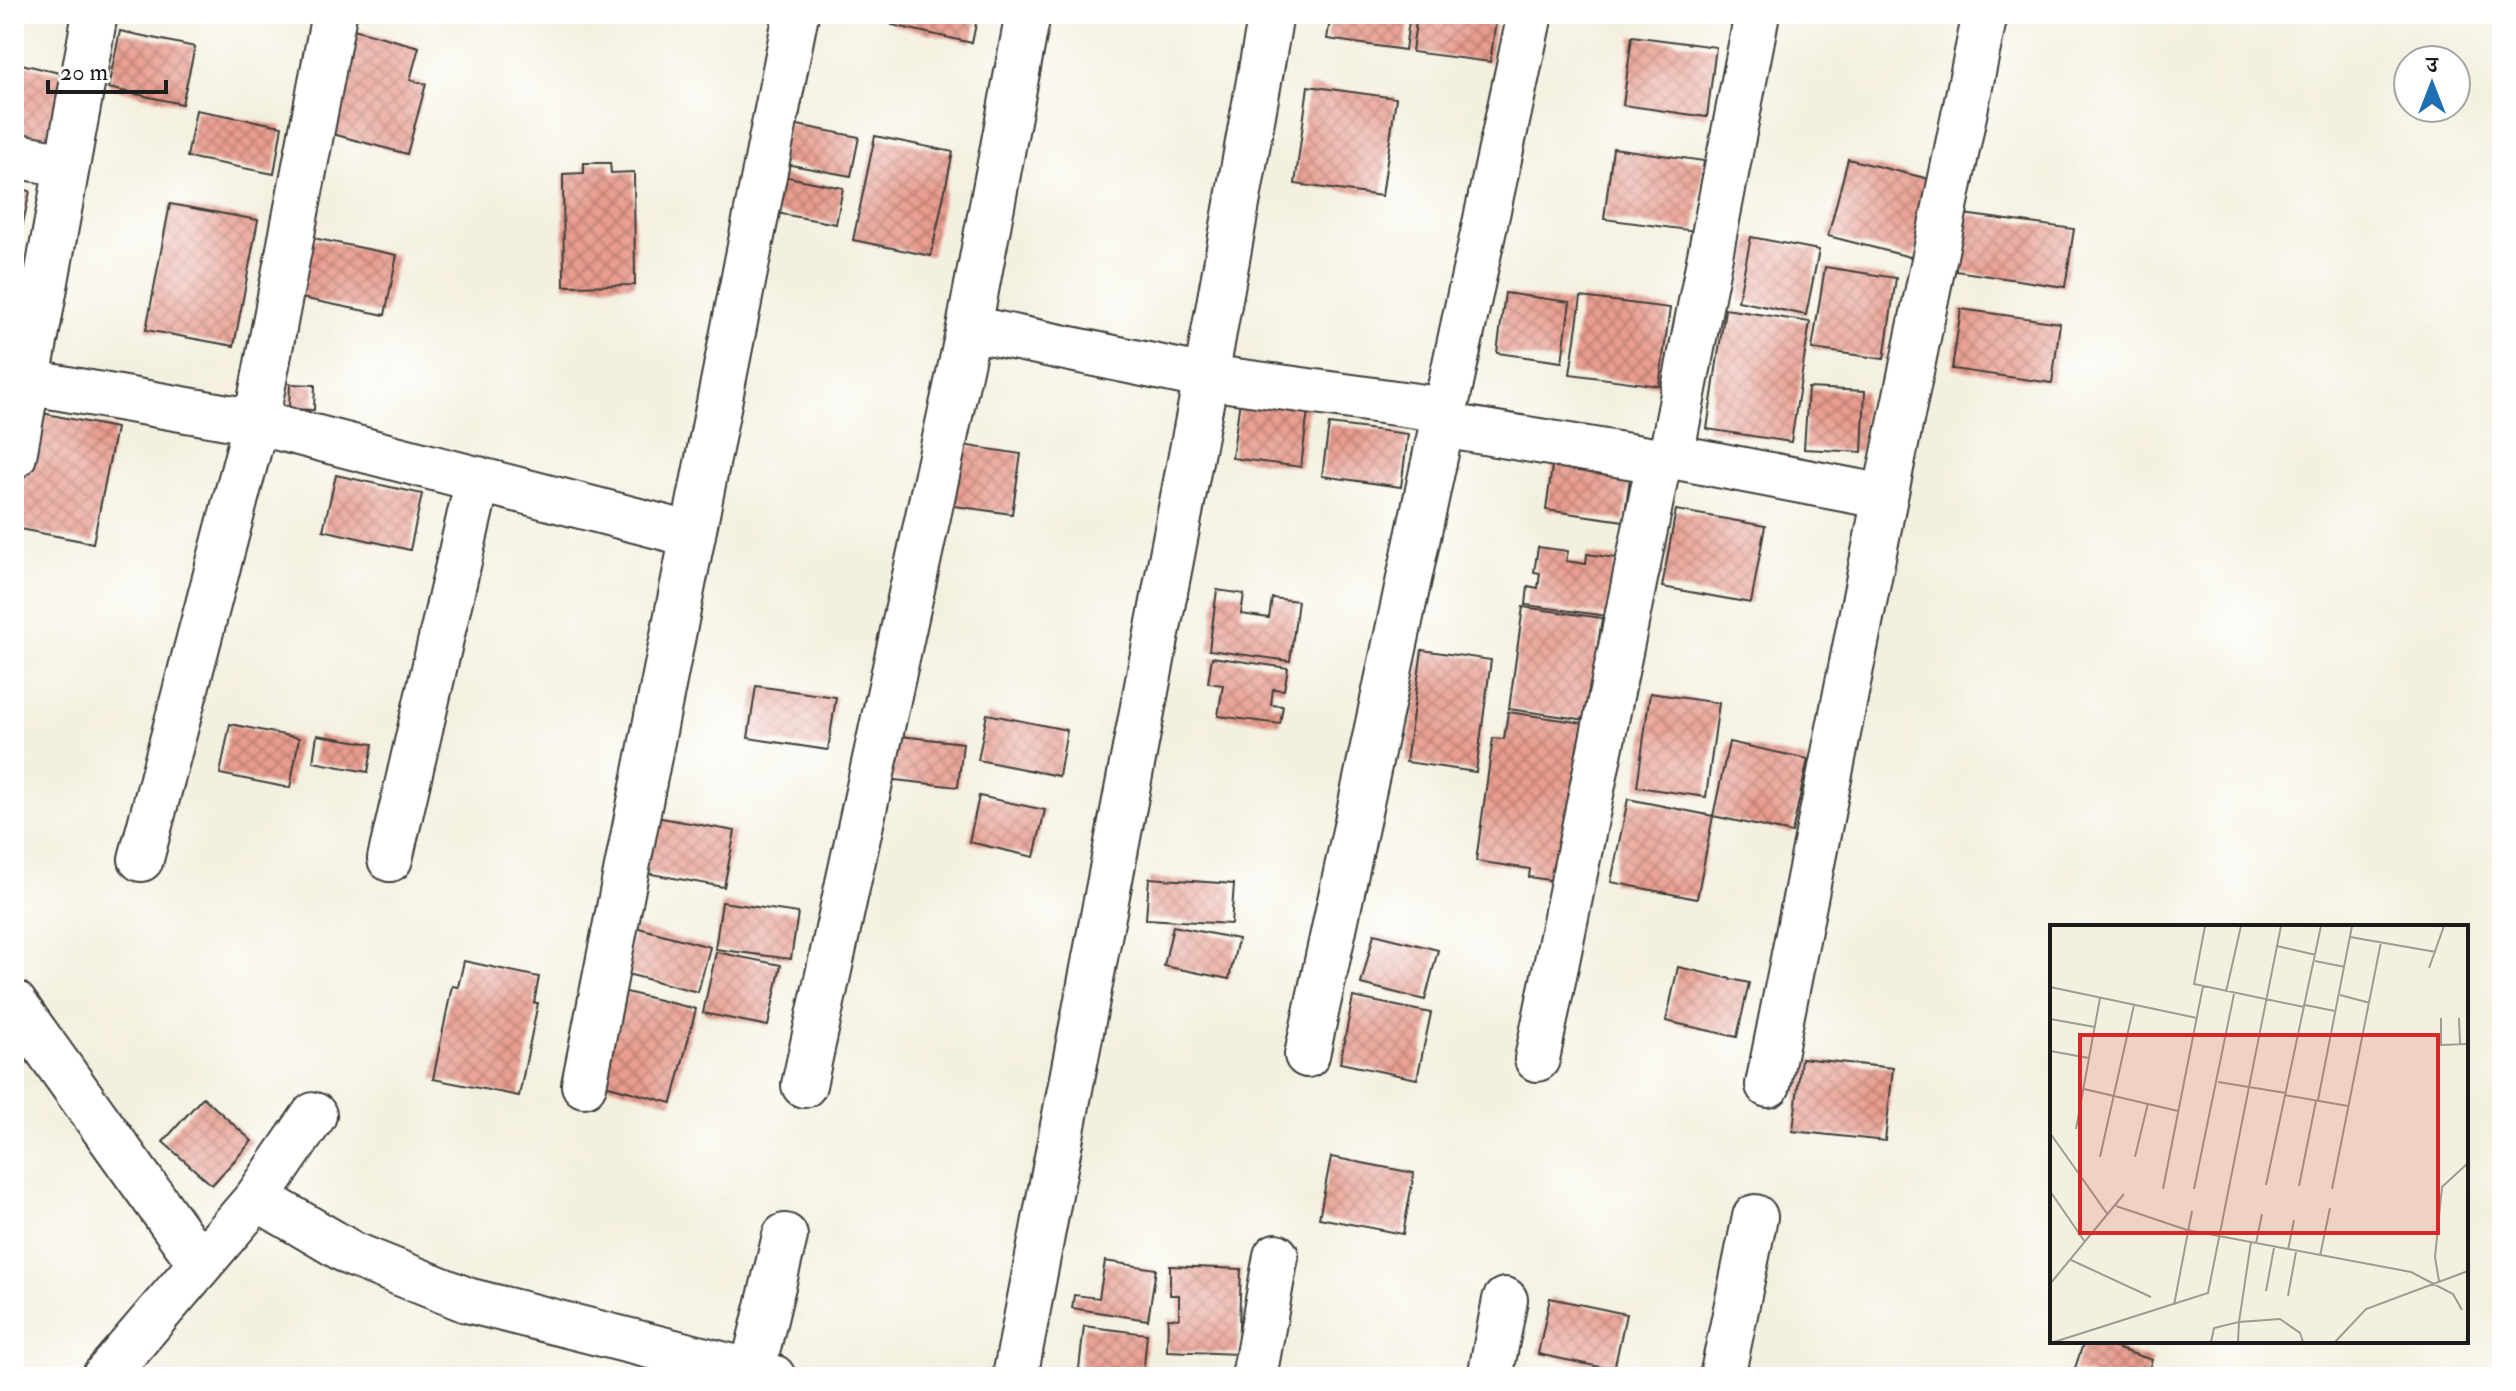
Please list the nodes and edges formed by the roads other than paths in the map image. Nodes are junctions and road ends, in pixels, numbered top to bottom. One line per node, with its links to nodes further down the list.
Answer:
1 (95, 14): 10 (street)
2 (334, 14): 15 (street)
3 (796, 14): 20 (street)
4 (1028, 14): 11 (street)
5 (1271, 14): 12 (street)
6 (1530, 14): 14 (street)
7 (1757, 14): 17 (street)
8 (1985, 14): 19 (street)
9 (14, 155): 10 (street)
10 (67, 165): 13 (street)
11 (969, 328): 12 (street); 27 (street)
12 (1206, 377): 14 (street); 38 (street)
13 (27, 382): 15 (street); 16 (street)
14 (1444, 417): 17 (street); 24 (street)
15 (256, 422): 18 (street); 21 (street)
16 (14, 456)
17 (1665, 458): 19 (street); 25 (street)
18 (478, 479): 20 (street); 22 (street)
19 (1885, 497): 28 (street)
20 (693, 535): 26 (street)
21 (141, 859)
22 (390, 859)
23 (14, 1003): 34 (street)
24 (1307, 1055)
25 (1537, 1059)
26 (584, 1085)
27 (804, 1085)
28 (1768, 1085)
29 (314, 1115): 30 (street)
30 (257, 1198): 34 (street); 36 (street)
31 (1755, 1217): 41 (street)
32 (785, 1236): 36 (street)
33 (1276, 1256): 39 (street)
34 (200, 1263): 37 (street)
35 (1505, 1300): 40 (street)
36 (759, 1376)
37 (104, 1377)
38 (1015, 1377)
39 (1254, 1377)
40 (1490, 1377)
41 (1722, 1377)

